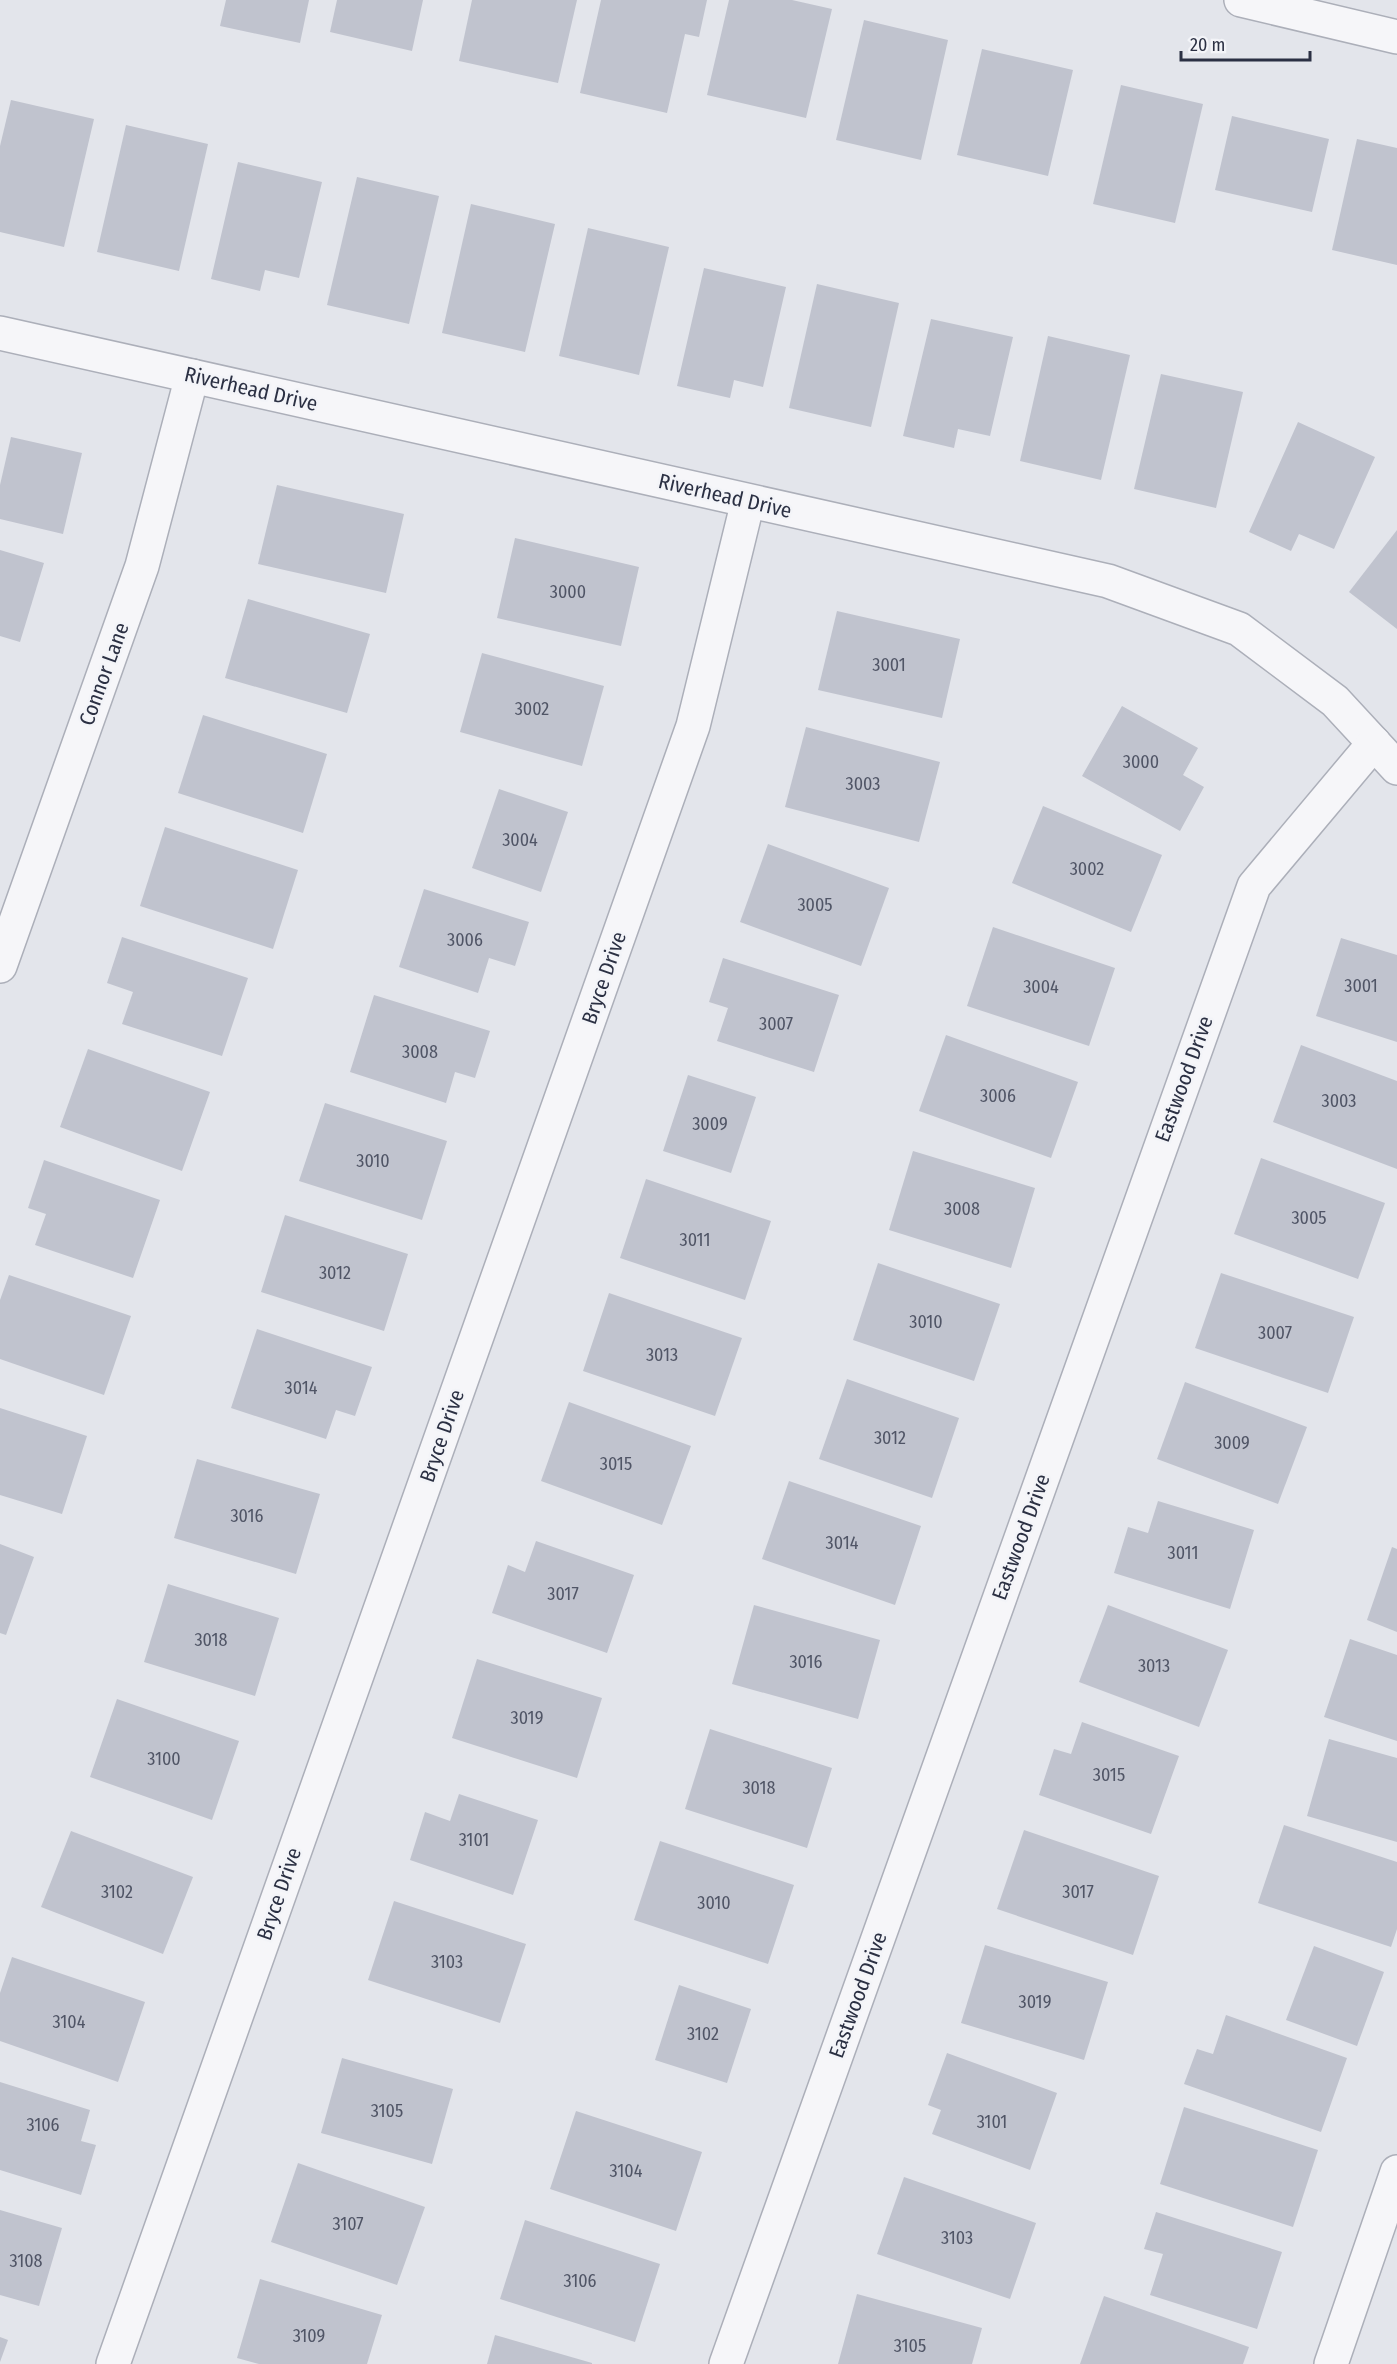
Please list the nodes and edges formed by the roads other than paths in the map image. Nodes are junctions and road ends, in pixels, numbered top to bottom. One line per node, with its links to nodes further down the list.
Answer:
1 (1241, 0): 2 (street)
2 (1312, 8): 3 (street)
3 (1397, 37)
4 (0, 333): 5 (street, Riverhead Drive)
5 (192, 376): 6 (street, Riverhead Drive); 9 (street, Connor Lane)
6 (748, 501): 7 (street, Riverhead Drive); 11 (street, Bryce Drive)
7 (1374, 743): 8 (street, Riverhead Drive); 12 (street, Eastwood Drive)
8 (1397, 768)
9 (0, 966)
10 (1397, 2172): 13 (street)
11 (113, 2364)
12 (726, 2364)
13 (1331, 2364)

